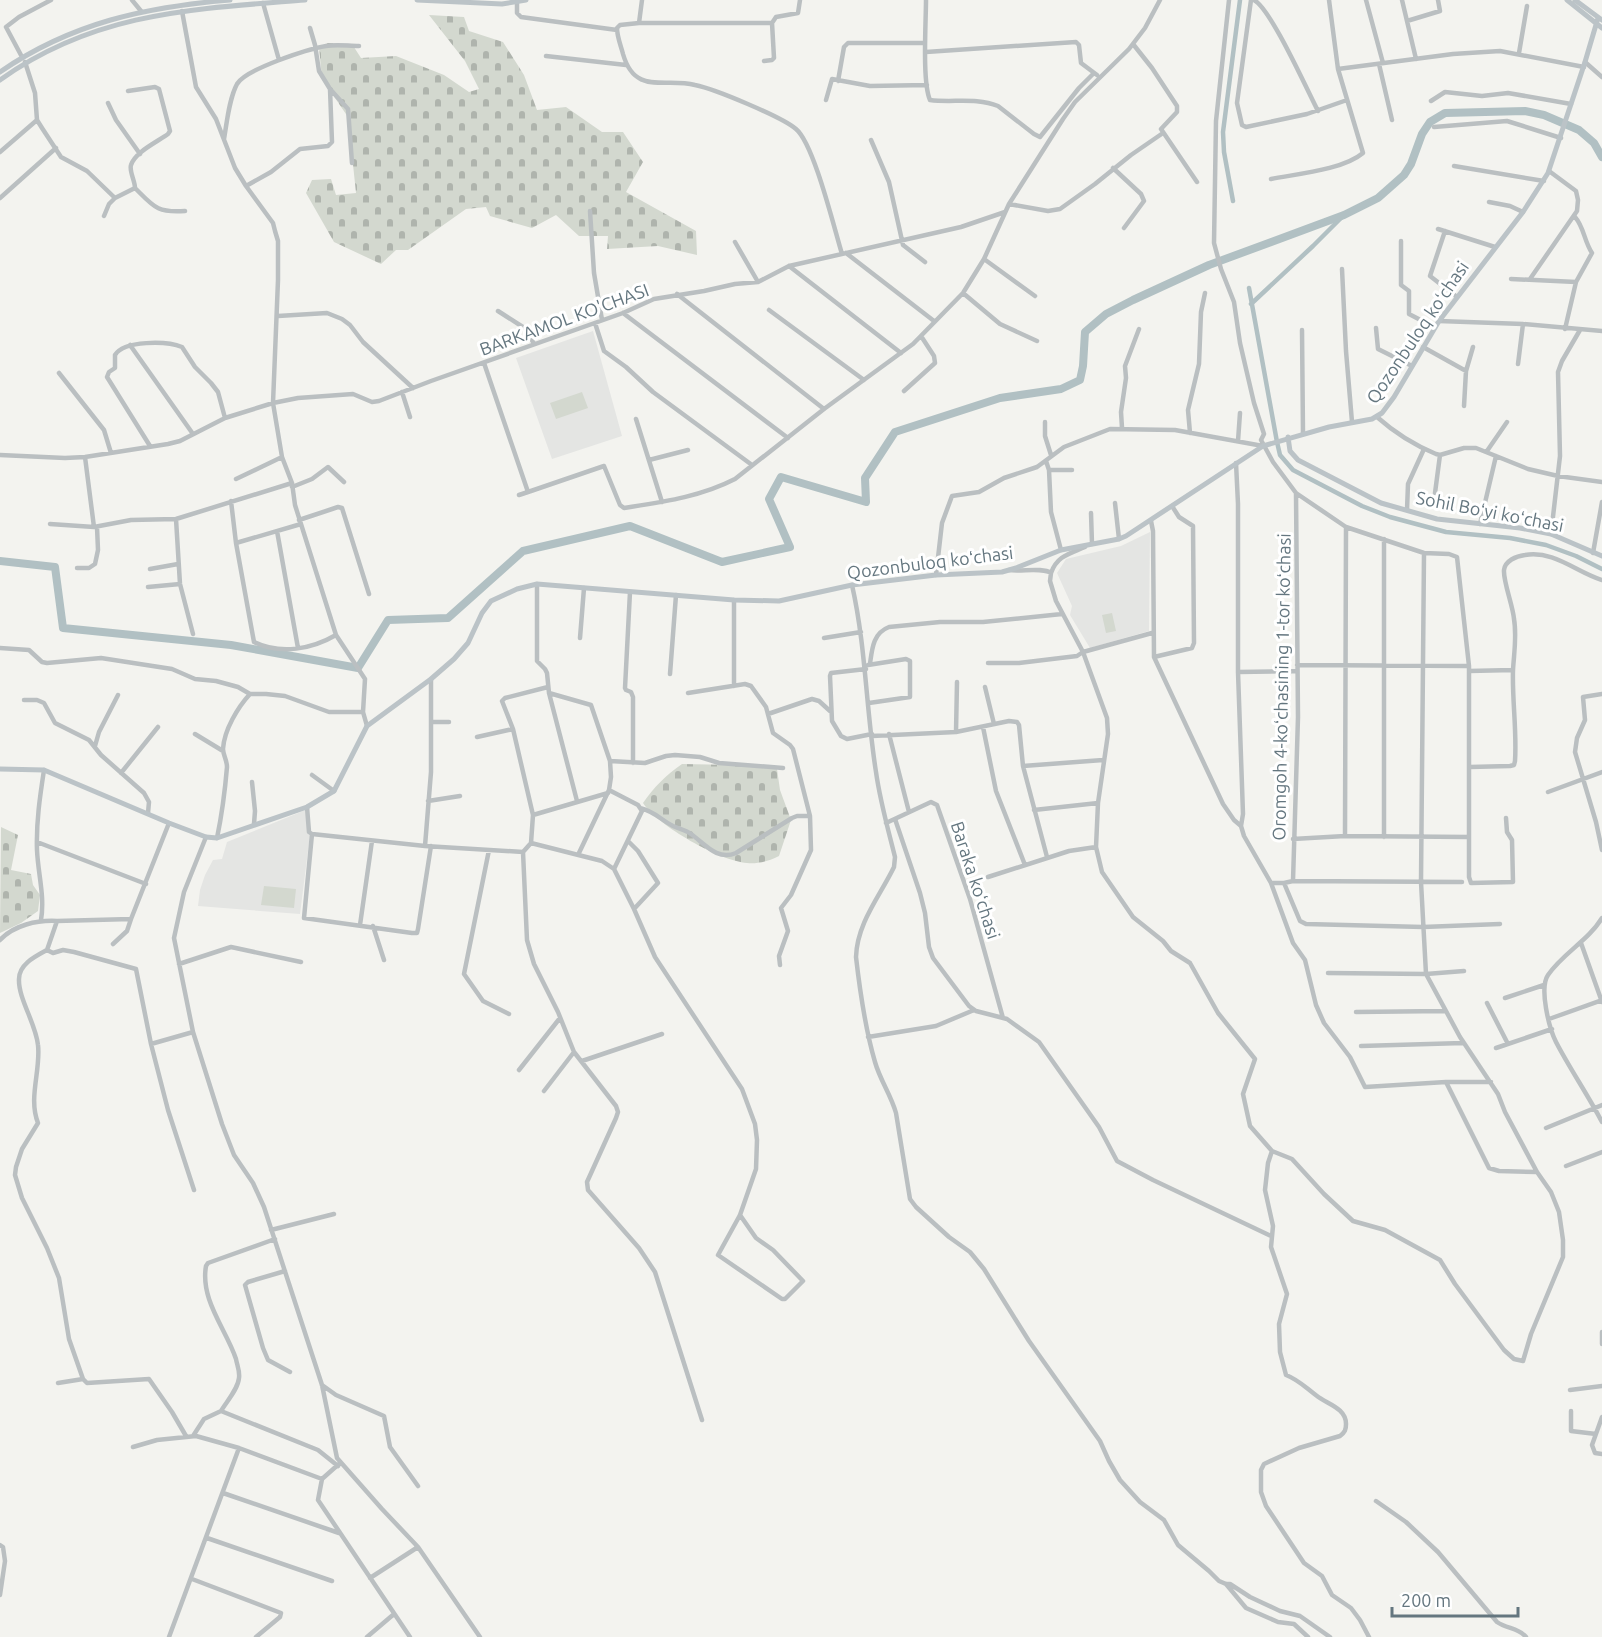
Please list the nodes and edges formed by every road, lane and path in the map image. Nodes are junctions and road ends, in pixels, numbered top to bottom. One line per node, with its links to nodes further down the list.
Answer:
1 (51, 0): 28 (street)
2 (132, 0): 22 (street)
3 (229, 0): 22 (main road)
4 (305, 0): 20 (main road)
5 (417, 0): 19 (main road)
6 (526, 0): 19 (main road)
7 (642, 0): 26 (street)
8 (800, 0): 27 (street)
9 (926, 0): 33 (street)
10 (1160, 0): 34 (street)
11 (1229, 0): 163 (street)
12 (1253, 0): 62 (street); 62 (street)
13 (1329, 0): 47 (street)
14 (1366, 0): 44 (street)
15 (1402, 0): 24 (street)
16 (1438, 0): 24 (street)
17 (1567, 0): 25 (main road)
18 (1575, 0): 25 (main road)
19 (517, 2): 31 (street)
20 (263, 3): 23 (main road); 42 (street)
21 (1527, 6): 38 (street)
22 (141, 11): 41 (main road)
23 (182, 11): 41 (main road); 68 (street)
24 (1407, 21): 40 (street)
25 (1599, 21): 30 (main road); 45 (main road, Qozonbuloq koʻchasi)
26 (639, 23): 27 (street); 31 (street)
27 (772, 23): 43 (street)
28 (6, 27): 32 (street); 41 (street)
29 (310, 28): 36 (street)
30 (1602, 28)
31 (617, 30): 46 (street)
32 (0, 33)
33 (925, 43): 37 (street); 53 (street)
34 (1133, 44): 50 (street); 66 (street)
35 (359, 46): 36 (street)
36 (316, 48): 42 (street); 55 (street)
37 (926, 52): 49 (street); 54 (street)
38 (1519, 53): 40 (street); 45 (street)
39 (546, 56): 46 (street)
40 (1416, 58): 44 (street)
41 (23, 60): 48 (main road); 52 (main road); 63 (street)
42 (279, 60): 68 (street)
43 (764, 61)
44 (1381, 63): 47 (street); 64 (street)
45 (1585, 64): 51 (street); 61 (main road, Qozonbuloq koʻchasi)
46 (626, 65): 99 (street)
47 (1338, 69): 58 (street)
48 (0, 72)
49 (1094, 73): 50 (street); 54 (street)
50 (1100, 76): 85 (street)
51 (1602, 77)
52 (0, 80)
53 (838, 81): 54 (street); 57 (street)
54 (927, 85)
55 (330, 88): 73 (street); 80 (street)
56 (128, 91): 72 (street)
57 (826, 100)
58 (1347, 100): 62 (street); 77 (street)
59 (1431, 101): 61 (street)
60 (108, 103): 72 (street)
61 (1571, 104): 67 (main road, Qozonbuloq koʻchasi)
62 (1317, 111)
63 (37, 120): 70 (street); 71 (street)
64 (1392, 120)
65 (1434, 127): 67 (street)
66 (1163, 133): 75 (street); 79 (street)
67 (1561, 138): 76 (main road, Qozonbuloq koʻchasi)
68 (224, 139): 80 (street)
69 (871, 140): 95 (street)
70 (56, 148): 82 (street); 83 (street)
71 (0, 152)
72 (140, 154): 81 (street)
73 (352, 163)
74 (1454, 166): 78 (street)
75 (1113, 168): 85 (street); 92 (street)
76 (1550, 171): 78 (main road, Qozonbuloq koʻchasi); 91 (street)
77 (1271, 179)
78 (1544, 181): 89 (main road, Qozonbuloq koʻchasi)
79 (1197, 182)
80 (246, 186): 116 (street)
81 (135, 188): 83 (street); 86 (street)
82 (0, 198)
83 (115, 198): 90 (street)
84 (1489, 202): 89 (street)
85 (1009, 204): 88 (street)
86 (184, 211)
87 (590, 211): 117 (street)
88 (1005, 212): 95 (street, BARKAMOL KO'CHASI); 100 (street)
89 (1523, 212): 98 (main road, Qozonbuloq koʻchasi)
90 (104, 216)
91 (1575, 217): 105 (street); 107 (street)
92 (1124, 228)
93 (1438, 229): 94 (street)
94 (1445, 231): 98 (street); 112 (street)
95 (901, 240): 99 (street, BARKAMOL KO'CHASI); 101 (street)
96 (1401, 241): 123 (street)
97 (735, 242): 106 (street)
98 (1495, 247): 112 (main road, Qozonbuloq koʻchasi)
99 (844, 253): 102 (street, BARKAMOL KO'CHASI); 118 (street)
100 (984, 260): 109 (street); 111 (street)
101 (925, 262)
102 (789, 266): 106 (street, BARKAMOL KO'CHASI); 135 (street)
103 (1342, 269): 154 (street)
104 (1511, 279): 105 (street)
105 (1530, 279): 107 (street)
106 (758, 282): 110 (street, BARKAMOL KO'CHASI)
107 (1576, 282): 125 (street)
108 (1205, 292): 157 (street)
109 (963, 293): 118 (street); 130 (street)
110 (677, 294): 115 (street, BARKAMOL KO'CHASI); 147 (street)
111 (1035, 296)
112 (1457, 297): 119 (main road, Qozonbuloq koʻchasi)
113 (769, 310): 141 (street)
114 (498, 311): 131 (street)
115 (623, 313): 117 (street, BARKAMOL KO'CHASI); 160 (street)
116 (278, 316): 142 (street); 145 (street)
117 (602, 320): 120 (street, BARKAMOL KO'CHASI)
118 (934, 321): 129 (street)
119 (1439, 321): 121 (street); 123 (main road, Qozonbuloq koʻchasi)
120 (595, 323): 131 (street, BARKAMOL KO'CHASI); 178 (street)
121 (1523, 324): 125 (street); 137 (street)
122 (1376, 327): 138 (street)
123 (1434, 327): 133 (main road, Qozonbuloq koʻchasi)
124 (1139, 329): 156 (street)
125 (1565, 329): 127 (street)
126 (1302, 330): 159 (street)
127 (1580, 330): 128 (street); 181 (street)
128 (1602, 331)
129 (921, 336): 135 (street); 143 (street)
130 (1037, 341)
131 (534, 344): 136 (street, BARKAMOL KO'CHASI)
132 (130, 345): 151 (street); 158 (street); 164 (street)
133 (1423, 347): 138 (main road, Qozonbuloq koʻchasi); 139 (street)
134 (1473, 347): 139 (street)
135 (902, 353): 141 (street)
136 (484, 363): 142 (street, BARKAMOL KO'CHASI); 186 (street)
137 (1518, 364)
138 (1412, 366): 150 (main road, Qozonbuloq koʻchasi)
139 (1466, 371): 146 (street)
140 (59, 373): 168 (street)
141 (864, 380): 147 (street)
142 (413, 388): 144 (street, BARKAMOL KO'CHASI)
143 (904, 391)
144 (402, 392): 145 (street, BARKAMOL KO'CHASI); 149 (street)
145 (273, 403): 151 (street, BARKAMOL KO'CHASI); 174 (street)
146 (1464, 406)
147 (824, 409): 160 (street)
148 (1240, 412): 162 (street)
149 (410, 417)
150 (1377, 417): 154 (main road, Qozonbuloq koʻchasi); 165 (street)
151 (225, 418): 158 (street, BARKAMOL KO'CHASI)
152 (636, 419): 175 (street)
153 (1045, 422): 171 (street)
154 (1352, 422): 159 (main road, Qozonbuloq koʻchasi)
155 (1507, 422): 167 (street)
156 (1122, 428): 157 (street); 171 (street)
157 (1190, 433): 162 (street)
158 (193, 434): 164 (street, BARKAMOL KO'CHASI)
159 (1303, 434): 161 (main road, Qozonbuloq koʻchasi)
160 (788, 438): 178 (street)
161 (1285, 438): 163 (main road, Qozonbuloq koʻchasi); 197 (main road, Sohil Boʻyi koʻchasi)
162 (1238, 441): 163 (street)
163 (1266, 445): 177 (main road, Qozonbuloq koʻchasi); 187 (street)
164 (150, 446): 168 (street, BARKAMOL KO'CHASI)
165 (1424, 448): 169 (street); 197 (street)
166 (688, 450): 175 (street)
167 (1487, 451): 169 (street); 172 (street)
168 (111, 453): 173 (street, BARKAMOL KO'CHASI)
169 (1440, 454): 188 (street)
170 (0, 455): 173 (street, BARKAMOL KO'CHASI)
171 (1051, 456): 176 (street)
172 (1496, 456): 181 (street); 203 (street)
173 (84, 457): 204 (street)
174 (282, 457): 182 (street); 185 (street)
175 (649, 460): 191 (street)
176 (1046, 461): 179 (street); 221 (street)
177 (1236, 463): 195 (main road, Qozonbuloq koʻchasi); 251 (street)
178 (752, 465): 191 (street)
179 (1049, 470): 180 (street); 212 (street)
180 (1072, 470)
181 (1558, 476): 184 (street); 207 (street)
182 (236, 479)
183 (344, 482): 185 (street)
184 (1602, 482)
185 (292, 485): 190 (street); 201 (street)
186 (528, 492): 189 (street); 191 (street)
187 (1296, 493): 192 (street); 196 (street, Oromgoh 4-koʻchasining 1-tor koʻchasi)
188 (1435, 493)
189 (519, 495)
190 (231, 501): 199 (street); 210 (street)
191 (662, 502)
192 (1308, 502): 196 (street); 205 (street)
193 (1602, 502): 214 (street)
194 (1115, 503): 208 (street)
195 (1172, 506): 200 (main road, Qozonbuloq koʻchasi); 242 (street)
196 (1296, 508): 248 (street, Oromgoh 4-koʻchasining 1-tor koʻchasi)
197 (1407, 510): 203 (main road, Sohil Boʻyi koʻchasi)
198 (1091, 513): 211 (street)
199 (176, 519): 204 (street); 216 (street)
200 (1151, 521): 208 (main road, Qozonbuloq koʻchasi); 234 (street)
201 (300, 522): 206 (street); 229 (street); 236 (street)
202 (50, 524): 204 (street)
203 (1480, 524): 207 (main road, Sohil Boʻyi koʻchasi)
204 (96, 527): 217 (street)
205 (1346, 527): 209 (street); 244 (street)
206 (278, 531): 210 (street); 240 (street)
207 (1551, 534): 214 (main road, Sohil Boʻyi koʻchasi)
208 (1119, 539): 211 (main road, Qozonbuloq koʻchasi)
209 (1384, 539): 213 (street); 245 (street)
210 (236, 543): 240 (street)
211 (1090, 545): 212 (main road, Qozonbuloq koʻchasi); 220 (street)
212 (1061, 550): 219 (main road, Qozonbuloq koʻchasi)
213 (1424, 553): 247 (street); 249 (street)
214 (1593, 553): 215 (main road, Sohil Boʻyi koʻchasi)
215 (1602, 556)
216 (178, 564): 218 (street); 223 (street)
217 (77, 568)
218 (150, 569)
219 (1008, 570): 220 (street); 221 (main road, Qozonbuloq koʻchasi)
220 (1051, 573): 232 (street)
221 (936, 575): 225 (main road, Qozonbuloq koʻchasi)
222 (1602, 580): 250 (street)
223 (180, 584): 226 (street); 235 (street)
224 (537, 584): 227 (main road, Qozonbuloq koʻchasi); 253 (main road, Qozonbuloq koʻchasi); 257 (street)
225 (852, 585): 231 (main road, Qozonbuloq koʻchasi); 233 (street)
226 (148, 587)
227 (584, 588): 228 (main road, Qozonbuloq koʻchasi); 237 (street)
228 (630, 592): 230 (main road, Qozonbuloq koʻchasi); 283 (street)
229 (369, 594)
230 (676, 595): 231 (main road, Qozonbuloq koʻchasi); 252 (street)
231 (734, 600): 255 (street)
232 (1062, 614): 241 (street); 246 (street)
233 (861, 632): 238 (street); 246 (street)
234 (1152, 633): 241 (street); 242 (street)
235 (193, 634)
236 (336, 635): 240 (street); 265 (street)
237 (580, 638)
238 (824, 638)
239 (0, 648): 259 (street)
240 (298, 648)
241 (1083, 652): 243 (street); 281 (street)
242 (1154, 657): 313 (street)
243 (987, 663)
244 (1347, 664): 245 (street); 248 (street); 315 (street)
245 (1384, 664): 247 (street); 318 (street)
246 (867, 666): 263 (street); 263 (street); 264 (street)
247 (1424, 666): 249 (street); 319 (street)
248 (1297, 668): 251 (street); 321 (street, Oromgoh 4-koʻchasining 1-tor koʻchasi)
249 (1469, 668): 250 (street); 285 (street)
250 (1513, 670): 285 (street)
251 (1238, 672): 313 (street)
252 (670, 674)
253 (431, 679): 267 (street); 270 (main road, Qozonbuloq koʻchasi)
254 (957, 682): 274 (street)
255 (734, 686): 258 (street); 266 (street)
256 (985, 687): 269 (street)
257 (548, 690): 273 (street); 282 (street); 299 (street)
258 (688, 693)
259 (250, 694): 265 (street); 280 (street)
260 (1602, 694): 292 (street)
261 (118, 695): 279 (street)
262 (24, 700): 279 (street)
263 (869, 703): 277 (street)
264 (830, 711): 266 (street); 277 (street)
265 (363, 712): 270 (street)
266 (768, 714): 307 (street)
267 (431, 722): 268 (street); 298 (street)
268 (449, 722)
269 (994, 724): 272 (street); 284 (street)
270 (367, 726): 294 (main road, Qozonbuloq koʻchasi)
271 (158, 727): 290 (street)
272 (982, 727): 274 (street); 334 (street)
273 (513, 729): 278 (street); 306 (street)
274 (956, 732): 276 (street)
275 (195, 734): 280 (street)
276 (889, 734): 277 (street); 304 (street)
277 (872, 735): 311 (street)
278 (477, 737)
279 (95, 746): 290 (street)
280 (223, 751): 317 (street)
281 (1103, 760): 284 (street); 300 (street)
282 (610, 761): 283 (street); 295 (street)
283 (633, 763): 286 (street)
284 (1023, 766): 303 (street)
285 (1470, 767): 320 (street)
286 (783, 768)
287 (0, 769): 288 (main road)
288 (44, 770): 305 (main road); 323 (street)
289 (1602, 772): 292 (street)
290 (121, 773): 305 (street)
291 (312, 775): 294 (street)
292 (1584, 780): 296 (street); 330 (street)
293 (252, 782): 312 (street)
294 (334, 791): 301 (main road)
295 (609, 792): 299 (street); 302 (street); 332 (street)
296 (1548, 792)
297 (460, 796): 298 (street)
298 (428, 801): 326 (street)
299 (577, 801): 306 (street)
300 (1098, 803): 303 (street); 328 (street)
301 (307, 807): 312 (main road); 314 (street)
302 (640, 807): 307 (street); 324 (street)
303 (1034, 810): 333 (street)
304 (909, 812): 309 (street, Baraka koʻchasi); 372 (street, Baraka koʻchasi)
305 (148, 813): 310 (main road)
306 (533, 815): 325 (street)
307 (810, 816): 359 (street)
308 (1506, 818): 320 (street)
309 (895, 819): 311 (street, Baraka koʻchasi); 367 (street)
310 (170, 823): 316 (main road); 342 (street)
311 (886, 823): 377 (street)
312 (254, 824): 317 (main road)
313 (1241, 826): 340 (street)
314 (312, 834): 322 (street); 349 (street)
315 (1345, 836): 318 (street); 321 (street)
316 (206, 837): 317 (main road); 358 (street)
317 (217, 837)
318 (1384, 837): 319 (street)
319 (1422, 837): 320 (street); 338 (street)
320 (1469, 837)
321 (1293, 839): 337 (street, Oromgoh 4-koʻchasining 1-tor koʻchasi)
322 (372, 841): 326 (street); 349 (street)
323 (37, 842): 342 (street); 346 (street)
324 (629, 842): 335 (street); 343 (street)
325 (531, 843): 331 (street); 332 (street)
326 (425, 846): 327 (street)
327 (431, 846): 329 (street); 350 (street)
328 (1096, 847): 333 (street, Baraka koʻchasi); 393 (street)
329 (489, 850): 331 (street); 370 (street)
330 (1602, 850)
331 (523, 852): 371 (street)
332 (578, 855): 335 (street)
333 (1047, 857): 334 (street, Baraka koʻchasi)
334 (1025, 865): 336 (street, Baraka koʻchasi)
335 (614, 869): 343 (street)
336 (988, 877)
337 (1293, 881): 338 (street); 341 (street)
338 (1421, 882): 339 (street); 351 (street)
339 (1462, 882)
340 (1271, 883): 341 (street); 386 (street)
341 (1284, 883): 351 (street)
342 (146, 884): 345 (street)
343 (634, 909): 399 (street)
344 (1602, 918): 353 (street)
345 (131, 919): 347 (street); 354 (street)
346 (41, 920): 347 (street); 352 (street)
347 (57, 921): 355 (street)
348 (1500, 924): 351 (street)
349 (360, 925): 350 (street)
350 (373, 926): 356 (street)
351 (1423, 927): 362 (street)
352 (0, 940)
353 (1581, 943): 363 (street); 365 (street)
354 (113, 944)
355 (46, 950): 379 (street); 407 (street)
356 (384, 960)
357 (302, 962): 358 (street)
358 (179, 964): 375 (street)
359 (780, 965)
360 (1464, 971): 362 (street)
361 (1329, 973): 362 (street)
362 (1426, 974): 368 (street)
363 (1544, 985): 364 (street); 373 (street)
364 (1505, 998)
365 (1602, 1001): 373 (street)
366 (1488, 1003): 380 (street)
367 (974, 1010): 372 (street); 377 (street)
368 (1445, 1011): 369 (street); 378 (street)
369 (1356, 1012)
370 (509, 1014)
371 (560, 1018): 383 (street); 385 (street)
372 (1003, 1018): 401 (street)
373 (1549, 1019): 374 (street)
374 (1552, 1029): 380 (street); 390 (street)
375 (193, 1032): 379 (street); 400 (street)
376 (662, 1034): 384 (street)
377 (868, 1037): 434 (street)
378 (1463, 1043): 381 (street); 387 (street)
379 (151, 1044): 397 (street)
380 (1508, 1044): 382 (street)
381 (1361, 1046)
382 (1496, 1048)
383 (574, 1052): 384 (street); 388 (street)
384 (582, 1061): 415 (street)
385 (519, 1070)
386 (1446, 1082): 387 (street); 396 (street)
387 (1491, 1082): 396 (street)
388 (544, 1091)
389 (1602, 1105): 390 (street)
390 (1594, 1107): 391 (street); 392 (street)
391 (1602, 1122)
392 (1546, 1128)
393 (1272, 1151): 396 (street); 401 (street)
394 (1602, 1152): 395 (street)
395 (1566, 1166)
396 (1537, 1172)
397 (194, 1190)
398 (334, 1214): 400 (street)
399 (740, 1215): 399 (street)
400 (271, 1230): 402 (street)
401 (1271, 1236): 444 (street)
402 (274, 1239): 403 (street); 412 (street)
403 (285, 1271): 406 (street); 409 (street)
404 (1602, 1332): 405 (street)
405 (1602, 1344)
406 (290, 1372)
407 (82, 1379): 408 (street); 417 (street)
408 (58, 1383)
409 (322, 1385): 422 (street); 424 (street)
410 (1602, 1386): 411 (street)
411 (1570, 1390)
412 (221, 1411): 418 (street); 422 (street)
413 (1571, 1411): 416 (street)
414 (1602, 1417): 416 (street)
415 (702, 1420)
416 (1596, 1434): 421 (street)
417 (186, 1436): 418 (street); 419 (street)
418 (192, 1436): 420 (street)
419 (133, 1447)
420 (238, 1448): 423 (street); 425 (street)
421 (1602, 1454)
422 (339, 1464): 423 (street); 430 (street)
423 (322, 1479): 427 (street)
424 (418, 1486)
425 (223, 1493): 427 (street); 428 (street)
426 (1376, 1501): 445 (street)
427 (339, 1533): 431 (street)
428 (207, 1538): 432 (street); 433 (street)
429 (0, 1545): 435 (street)
430 (418, 1547): 431 (street); 441 (street)
431 (370, 1578): 436 (street)
432 (192, 1579): 437 (street); 438 (street)
433 (332, 1581)
434 (1226, 1584): 442 (street); 443 (street)
435 (0, 1595)
436 (394, 1614): 439 (street); 440 (street)
437 (169, 1637)
438 (256, 1637)
439 (367, 1637)
440 (410, 1637)
441 (480, 1637)
442 (1308, 1637)
443 (1330, 1637)
444 (1369, 1637)
445 (1526, 1637)

